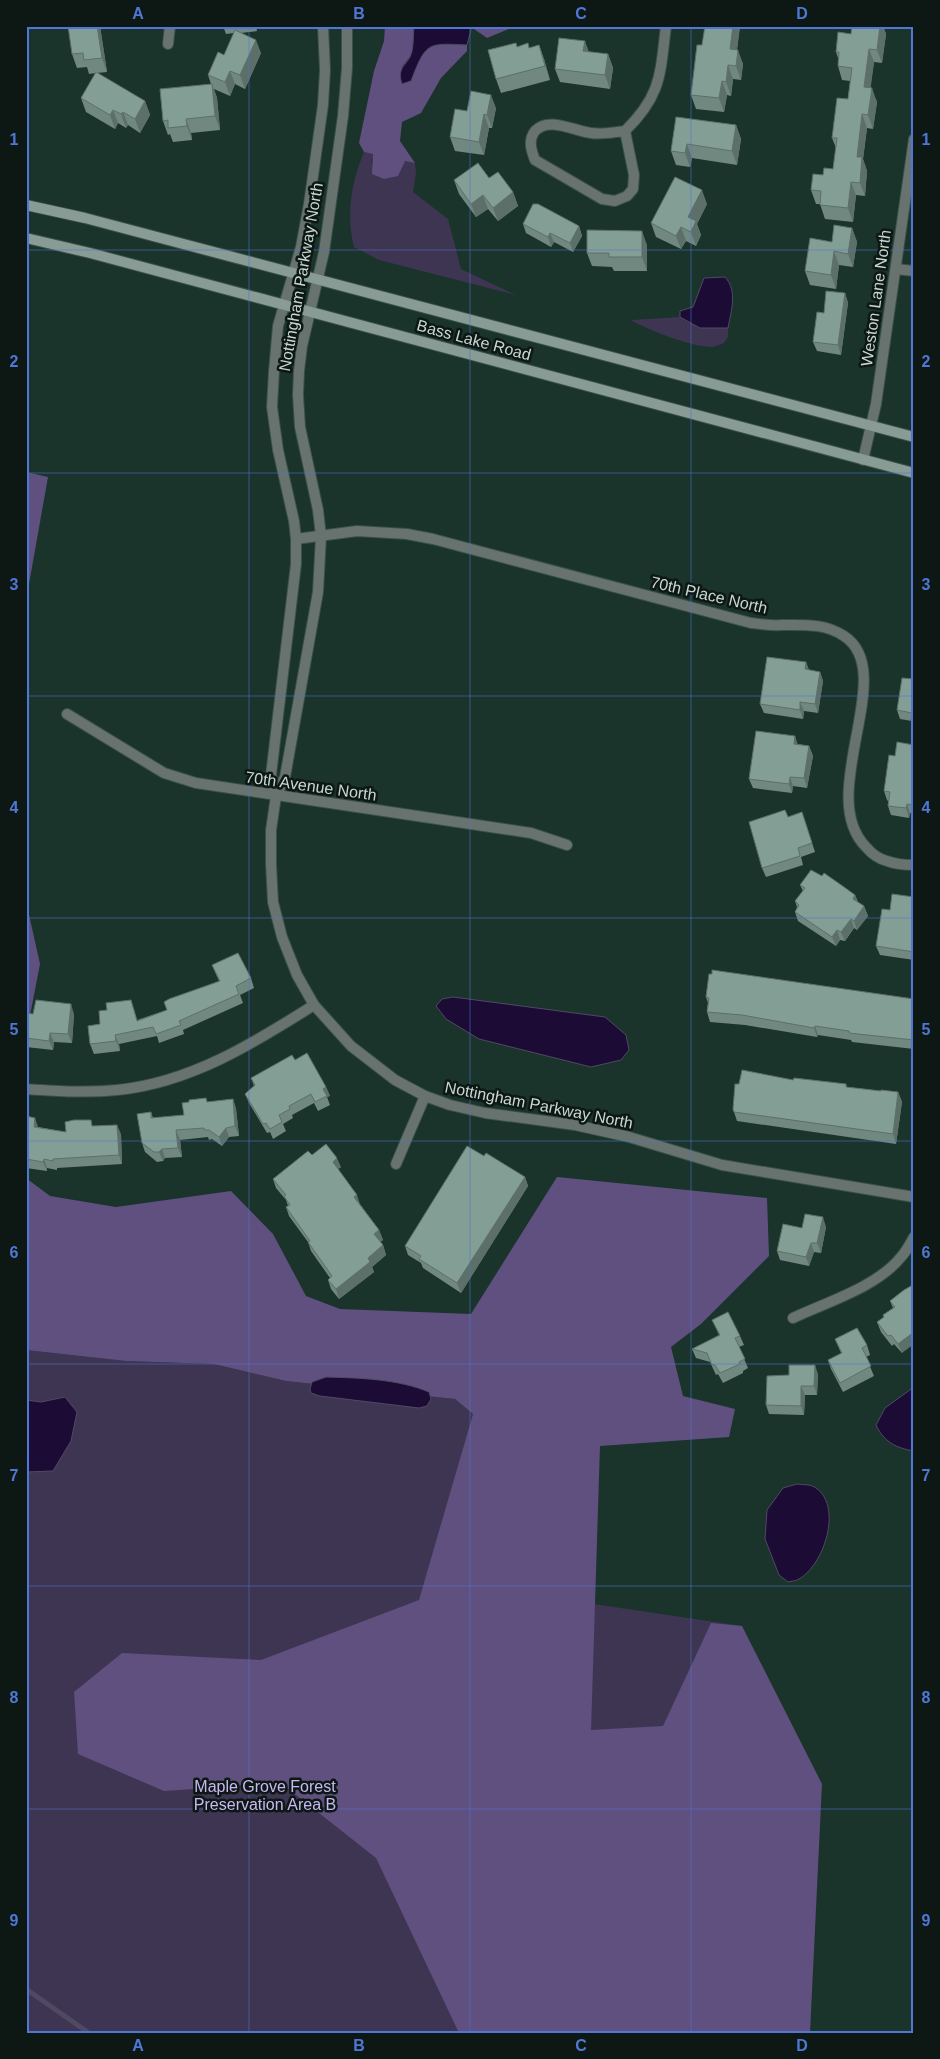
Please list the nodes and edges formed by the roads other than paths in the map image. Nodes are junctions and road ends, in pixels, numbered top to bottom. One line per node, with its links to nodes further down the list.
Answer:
1 (170, 26): 5 (street)
2 (323, 26): 12 (street, Nottingham Parkway North)
3 (347, 26): 13 (street, Nottingham Parkway North)
4 (666, 26): 6 (street)
5 (168, 44)
6 (625, 131): 6 (street)
7 (914, 139): 10 (street, Weston Lane North)
8 (26, 205): 12 (main road, Bass Lake Road)
9 (26, 238): 14 (main road, Bass Lake Road)
10 (896, 269): 11 (street); 16 (street, Weston Lane North)
11 (914, 271)
12 (293, 272): 13 (main road, Bass Lake Road); 14 (street, Nottingham Parkway North)
13 (318, 279): 15 (street, Nottingham Parkway North); 16 (main road, Bass Lake Road)
14 (283, 305): 15 (main road, Bass Lake Road); 21 (street, Nottingham Parkway North)
15 (309, 312): 18 (main road, Bass Lake Road); 20 (street, Nottingham Parkway North)
16 (872, 425): 17 (main road, Bass Lake Road); 18 (street, Weston Lane North)
17 (914, 437)
18 (863, 460): 19 (main road, Bass Lake Road)
19 (914, 473)
20 (321, 536): 21 (street, 70th Place North); 23 (street, Nottingham Parkway North); 25 (street, 70th Place North)
21 (296, 539): 23 (street, Nottingham Parkway North)
22 (66, 714): 23 (street, 70th Avenue North)
23 (276, 796): 24 (street, 70th Avenue North); 26 (street, Nottingham Parkway North)
24 (567, 845)
25 (914, 866)
26 (314, 1005): 27 (street); 28 (street, Nottingham Parkway North)
27 (26, 1089)
28 (425, 1096): 29 (street); 30 (street, Nottingham Parkway North)
29 (396, 1164)
30 (914, 1197)
31 (914, 1238): 32 (street)
32 (793, 1318)

